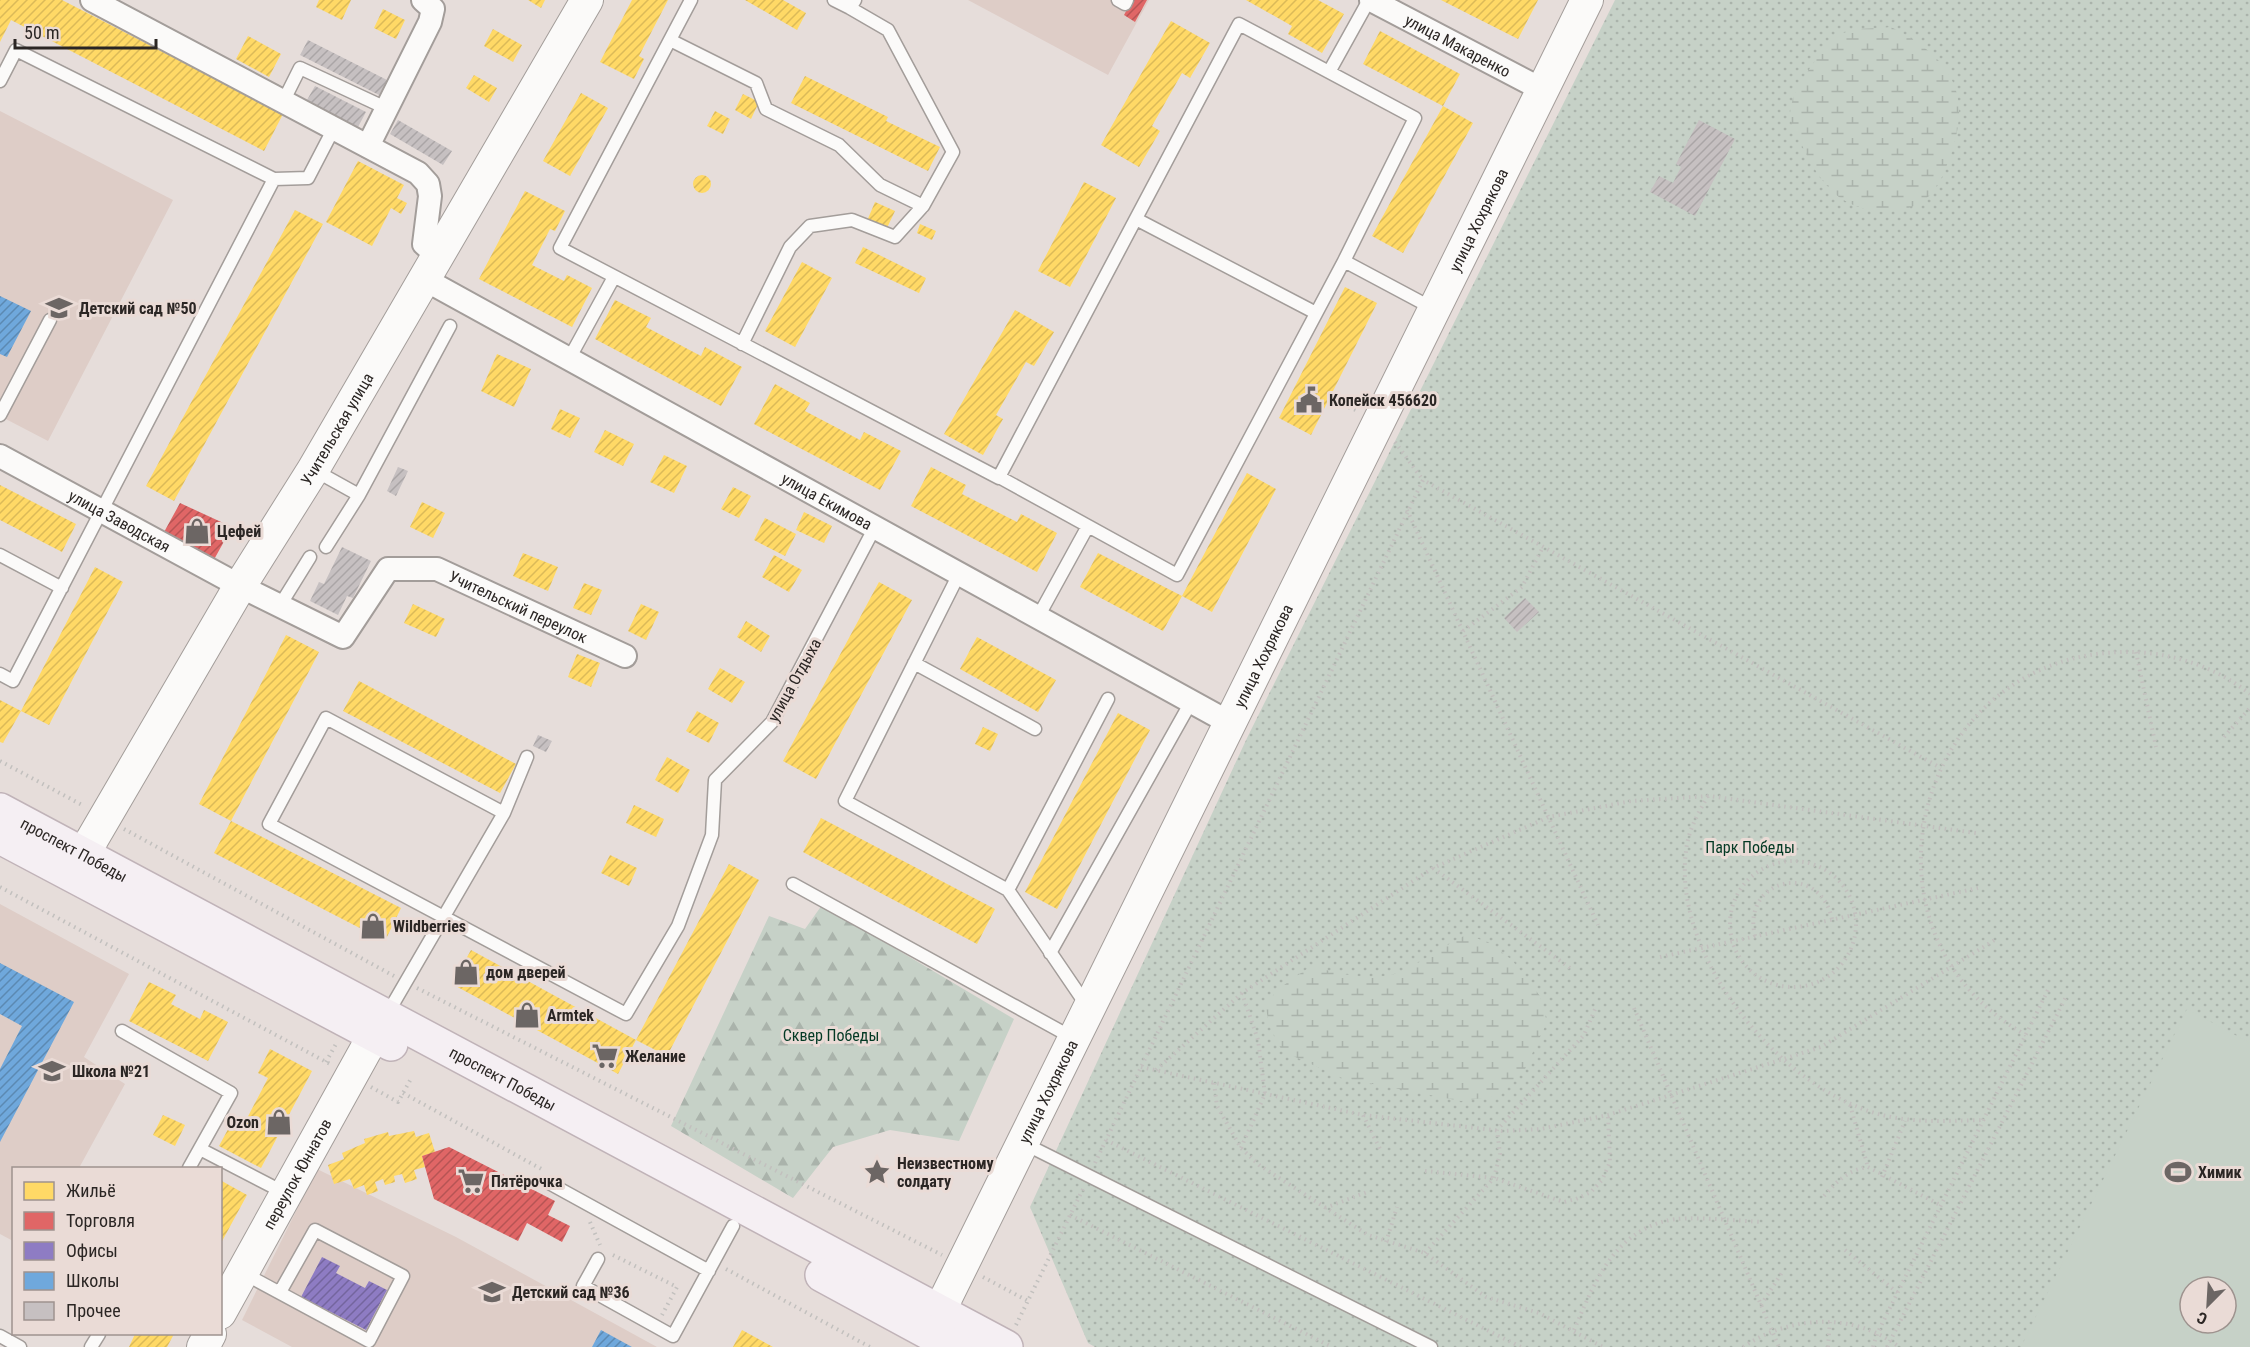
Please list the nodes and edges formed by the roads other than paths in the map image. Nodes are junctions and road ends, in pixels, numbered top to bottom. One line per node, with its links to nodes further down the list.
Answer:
1 (92, 0): 15 (street)
2 (423, 0): 16 (street)
3 (588, 0): 23 (street, Учительская улица)
4 (691, 0): 11 (lane)
5 (834, 0): 10 (lane)
6 (1118, 0): 7 (lane)
7 (1127, 0)
8 (1370, 0): 12 (lane); 14 (street, улица Макаренко)
9 (1587, 0): 14 (street, улица Хохрякова)
10 (852, 4): 20 (lane)
11 (670, 40): 20 (lane); 24 (lane)
12 (1329, 72): 21 (lane); 22 (lane)
13 (0, 81): 19 (lane)
14 (1543, 90): 25 (street, улица Хохрякова)
15 (284, 102): 16 (lane); 17 (street)
16 (388, 109): 18 (street)
17 (334, 128): 18 (street); 19 (lane)
18 (368, 146): 23 (street)
19 (274, 179): 36 (lane)
20 (923, 206): 29 (lane)
21 (1136, 219): 26 (lane); 34 (lane)
22 (1344, 261): 25 (lane); 26 (lane)
23 (431, 268): 30 (street, улица Екимова); 33 (street, Учительская улица)
24 (614, 277): 29 (lane); 30 (lane)
25 (1435, 309): 52 (street, улица Хохрякова)
26 (1316, 313): 37 (lane)
27 (50, 320): 31 (lane)
28 (450, 326): 35 (lane)
29 (742, 344): 34 (lane)
30 (569, 359): 38 (street, улица Екимова)
31 (0, 415)
32 (0, 456): 36 (street, улица Заводская)
33 (313, 470): 35 (lane); 43 (street, Учительская улица)
34 (999, 478): 37 (lane)
35 (359, 495): 39 (lane)
36 (102, 510): 43 (street, улица Заводская); 44 (lane)
37 (1088, 526): 46 (lane)
38 (874, 527): 42 (street, улица Екимова); 61 (lane, улица Отдыха)
39 (326, 547)
40 (0, 555): 44 (lane)
41 (310, 557): 45 (lane)
42 (959, 574): 46 (street, улица Екимова); 48 (lane)
43 (240, 586): 45 (street, Учительский переулок); 58 (street, Учительская улица)
44 (62, 588): 49 (lane)
45 (279, 607): 47 (street, Учительский переулок)
46 (1038, 617): 51 (street, улица Екимова)
47 (625, 657)
48 (914, 663): 53 (lane); 60 (lane)
49 (0, 674)
50 (1108, 699): 60 (lane)
51 (1191, 702): 52 (street, улица Екимова); 62 (lane)
52 (1230, 723): 63 (street, улица Хохрякова)
53 (1035, 729)
54 (527, 757): 56 (lane)
55 (0, 810): 58 (main road, проспект Победы)
56 (504, 813): 61 (lane); 61 (lane)
57 (0, 837): 58 (main road, проспект Победы)
58 (77, 865): 64 (main road, проспект Победы)
59 (793, 884): 66 (lane)
60 (1008, 890): 62 (lane)
61 (444, 917): 64 (lane)
62 (1050, 953): 63 (lane)
63 (1089, 1009): 66 (street, улица Хохрякова)
64 (380, 1026): 71 (street, переулок Юннатов); 72 (main road, проспект Победы); 78 (main road, проспект Победы)
65 (122, 1031): 68 (lane)
66 (1074, 1038): 67 (street, улица Хохрякова)
67 (1022, 1142): 78 (street, улица Хохрякова); 82 (lane)
68 (200, 1149): 69 (lane); 71 (lane)
69 (190, 1167)
70 (549, 1183): 74 (lane)
71 (285, 1193): 75 (street, переулок Юннатов)
72 (733, 1226): 74 (lane); 78 (main road, проспект Победы)
73 (600, 1254): 74 (lane)
74 (709, 1271)
75 (242, 1272): 76 (lane); 77 (street, переулок Юннатов)
76 (279, 1292): 76 (lane)
77 (222, 1309)
78 (941, 1330): 81 (main road, проспект Победы)
79 (0, 1336): 80 (lane)
80 (20, 1347)
81 (1006, 1347)
82 (1431, 1347)

